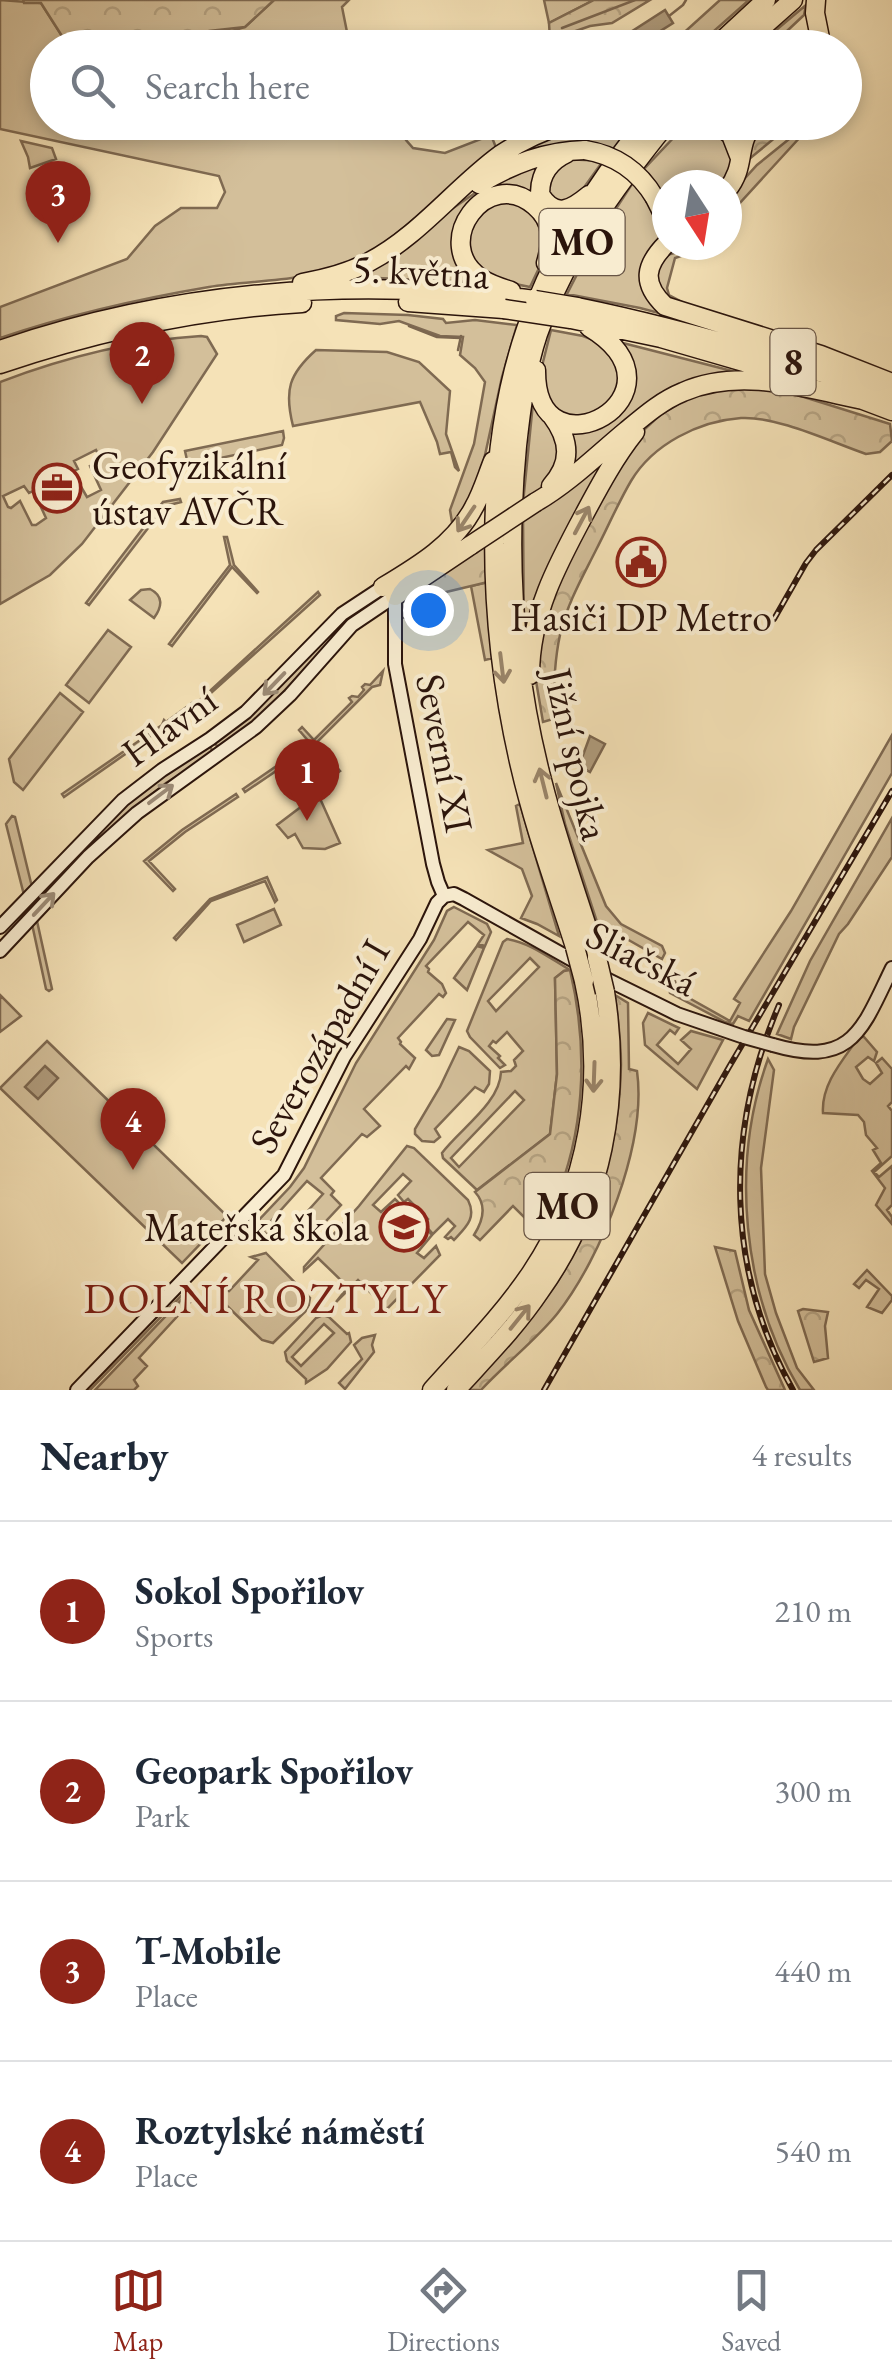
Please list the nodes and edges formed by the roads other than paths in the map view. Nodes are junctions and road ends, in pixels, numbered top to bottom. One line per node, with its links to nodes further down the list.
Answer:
1 (766, 0): 4 (highway)
2 (794, 0): 5 (highway)
3 (816, 0): 6 (highway)
4 (733, 30)
5 (760, 30)
6 (818, 30)
7 (527, 140): 20 (highway)
8 (633, 140): 17 (highway, Jižní spojka / MO)
9 (654, 140): 14 (highway, Jižní spojka / MO)
10 (664, 140): 14 (highway)
11 (735, 140): 15 (highway)
12 (745, 140): 15 (highway)
13 (581, 150): 18 (highway); 19 (highway, bridge); 20 (highway)
14 (640, 158): 27 (highway, Jižní spojka / MO)
15 (741, 164): 16 (highway)
16 (740, 170)
17 (600, 185): 18 (highway); 25 (highway, Jižní spojka / MO)
18 (539, 191): 21 (highway)
19 (652, 192)
20 (440, 208): 23 (highway)
21 (546, 219): 24 (highway); 25 (highway)
22 (653, 260): 30 (highway)
23 (218, 298): 24 (highway, 5. května / 8); 28 (highway, 5. května / 8)
24 (509, 299): 25 (highway, 5. května / 8); 26 (highway, 5. května / 8, bridge); 29 (highway, 5. května / 8)
25 (535, 302): 26 (highway, 5. května / 8, bridge); 36 (highway, Jižní spojka / MO)
26 (574, 313): 31 (highway, 5. května / 8); 32 (highway, 5. května / 8); 35 (highway)
27 (538, 334): 35 (highway); 41 (highway, Jižní spojka / MO)
28 (0, 350)
29 (0, 364)
30 (892, 384)
31 (892, 396)
32 (863, 400): 33 (highway); 34 (highway, 5. května / 8)
33 (651, 411): 37 (highway); 41 (highway, one-way to 33)
34 (892, 411)
35 (548, 412): 37 (highway)
36 (502, 438): 38 (highway, one-way to 38); 47 (highway, Jižní spojka / MO, one-way to 47, bridge)
37 (536, 502): 38 (highway, bridge)
38 (389, 591): 39 (street, Hlavní); 40 (street, Severní XI); 43 (street, Hlavní, one-way to 43)
39 (374, 610): 40 (street, Severní XI); 44 (street, Hlavní, one-way to 39)
40 (394, 620): 42 (street, Severní XI)
41 (530, 726): 48 (highway, Jižní spojka / MO, one-way to 41, bridge)
42 (444, 896): 45 (street, Sliačská, bridge); 46 (street, Severozápadní I)
43 (0, 928)
44 (0, 951)
45 (892, 968)
46 (78, 1390)
47 (432, 1390)
48 (456, 1390)

